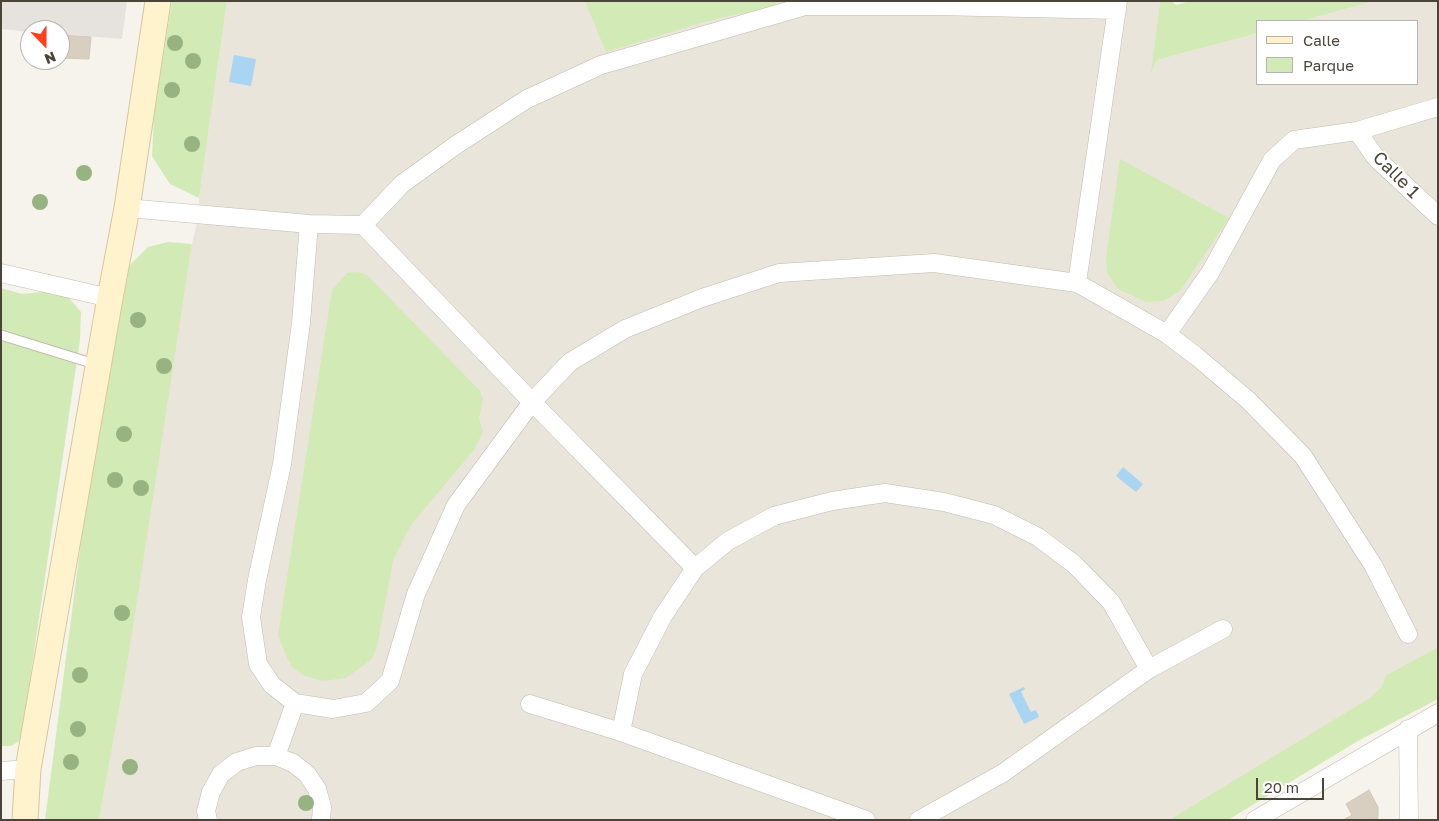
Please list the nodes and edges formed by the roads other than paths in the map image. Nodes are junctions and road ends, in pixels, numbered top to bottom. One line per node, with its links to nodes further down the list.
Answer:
1 (158, 1): 6 (street)
2 (804, 4): 3 (street); 9 (street)
3 (1117, 6): 11 (street)
4 (1438, 107): 5 (street)
5 (1356, 131): 7 (street, Calle 1); 13 (street)
6 (127, 208): 8 (street); 12 (street)
7 (1438, 216)
8 (309, 224): 9 (street); 21 (street)
9 (363, 225): 16 (street)
10 (1, 273): 12 (street)
11 (1077, 283): 13 (street); 16 (street)
12 (110, 298): 15 (street)
13 (1167, 334): 19 (street)
14 (1, 335): 15 (lane)
15 (98, 365): 27 (street)
16 (532, 402): 17 (street); 21 (street)
17 (695, 568): 20 (street); 25 (street)
18 (1223, 629): 20 (street)
19 (1408, 634)
20 (1149, 669): 33 (street)
21 (295, 703): 26 (street)
22 (530, 704): 25 (street)
23 (1438, 713): 24 (street)
24 (1408, 729): 34 (street); 35 (street)
25 (621, 732): 32 (street)
26 (276, 756): 30 (street); 31 (street)
27 (28, 769): 28 (street); 29 (street)
28 (1, 771)
29 (24, 820)
30 (208, 820)
31 (321, 820)
32 (866, 820)
33 (919, 820)
34 (1255, 820)
35 (1409, 820)

